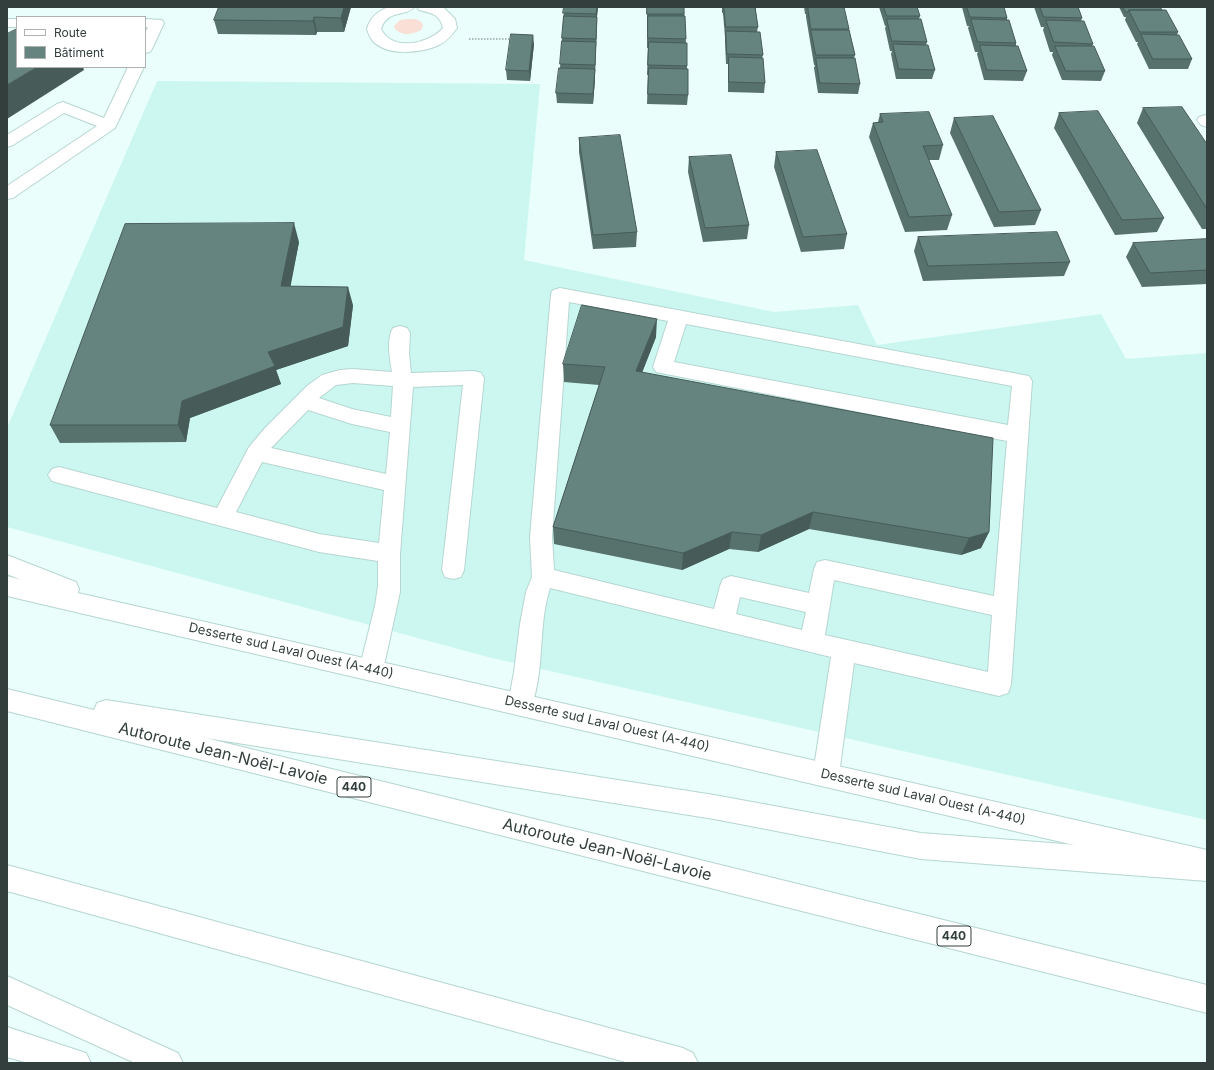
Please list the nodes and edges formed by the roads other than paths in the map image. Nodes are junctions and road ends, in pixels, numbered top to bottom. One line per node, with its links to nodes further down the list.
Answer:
1 (407, 7): 2 (main road)
2 (424, 7)
3 (146, 23): 4 (main road)
4 (146, 47)
5 (136, 68): 6 (main road)
6 (109, 124): 7 (main road); 8 (main road)
7 (7, 142)
8 (7, 194)
9 (679, 317): 14 (main road); 14 (main road); 22 (main road)
10 (400, 333): 11 (main road)
11 (402, 380): 12 (main road); 13 (main road); 21 (main road)
12 (305, 400): 13 (main road); 15 (main road)
13 (400, 426): 17 (main road)
14 (1018, 435): 25 (main road)
15 (256, 453): 17 (main road); 18 (main road)
16 (59, 475): 18 (main road)
17 (395, 484): 19 (main road)
18 (222, 518): 19 (main road)
19 (389, 554): 30 (main road)
20 (7, 564): 26 (main road)
21 (453, 570)
22 (543, 577): 27 (main road); 33 (main road)
23 (7, 586): 26 (main road, Desserte sud Laval Ouest (A-440))
24 (818, 605): 25 (main road); 27 (main road); 28 (main road)
25 (1004, 608): 29 (main road)
26 (132, 615): 30 (main road, Desserte sud Laval Ouest (A-440))
27 (723, 620): 28 (main road)
28 (812, 642): 29 (main road)
29 (844, 650): 34 (main road)
30 (371, 670): 33 (main road, Desserte sud Laval Ouest (A-440))
31 (7, 696): 36 (main road)
32 (7, 700): 39 (main road, Autoroute Jean-Noël-Lavoie / 440)
33 (520, 704): 34 (main road, Desserte sud Laval Ouest (A-440))
34 (826, 774): 35 (main road, Desserte sud Laval Ouest (A-440))
35 (1207, 863)
36 (1207, 868)
37 (7, 878): 43 (main road)
38 (7, 990): 42 (main road)
39 (1207, 999)
40 (7, 1042): 41 (main road)
41 (76, 1063)
42 (168, 1063)
43 (683, 1063)

